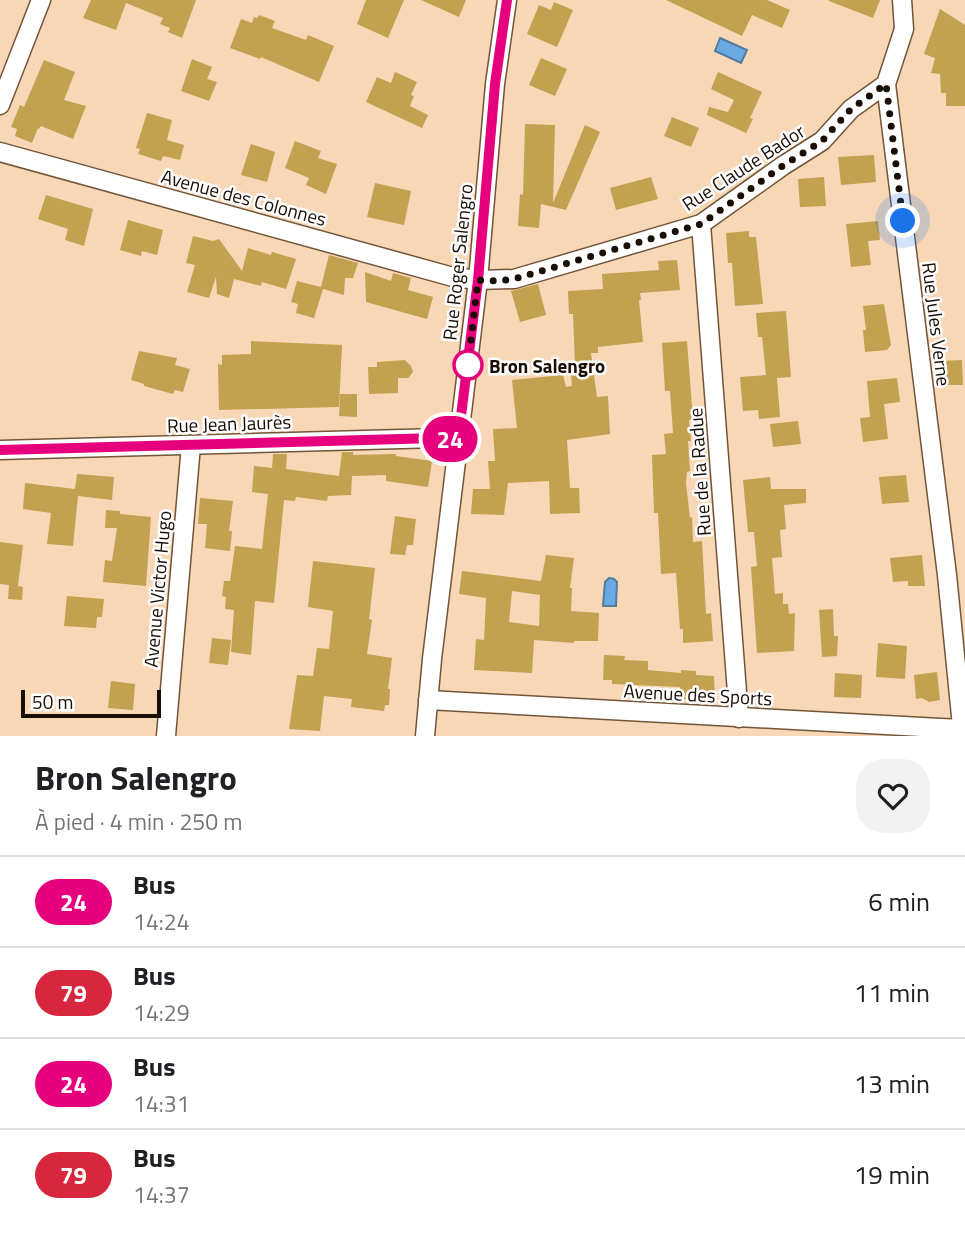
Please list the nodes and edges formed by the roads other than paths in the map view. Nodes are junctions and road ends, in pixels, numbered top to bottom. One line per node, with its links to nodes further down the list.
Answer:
1 (41, 0): 5 (street)
2 (506, 0): 8 (street, Rue Roger Salengro)
3 (902, 0): 4 (street)
4 (886, 84): 7 (street, Rue Claude Bador); 13 (street, Rue Jules Verne)
5 (0, 105)
6 (0, 152): 8 (street, Avenue des Colonnes)
7 (701, 224): 8 (street, Rue Claude Bador); 15 (street, Rue de la Radue)
8 (478, 280): 9 (street, Rue Roger Salengro)
9 (458, 440): 10 (street, Rue Jean Jaurès); 14 (street, Rue Roger Salengro)
10 (191, 445): 11 (street, Rue Jean Jaurès); 17 (street, Avenue Victor Hugo)
11 (0, 450)
12 (965, 572): 13 (street)
13 (947, 575): 16 (street, Rue Jules Verne)
14 (428, 700): 15 (street, Avenue des Sports); 18 (street, Rue Roger Salengro)
15 (740, 718): 16 (street, Avenue des Sports)
16 (963, 731)
17 (166, 736)
18 (425, 736)

